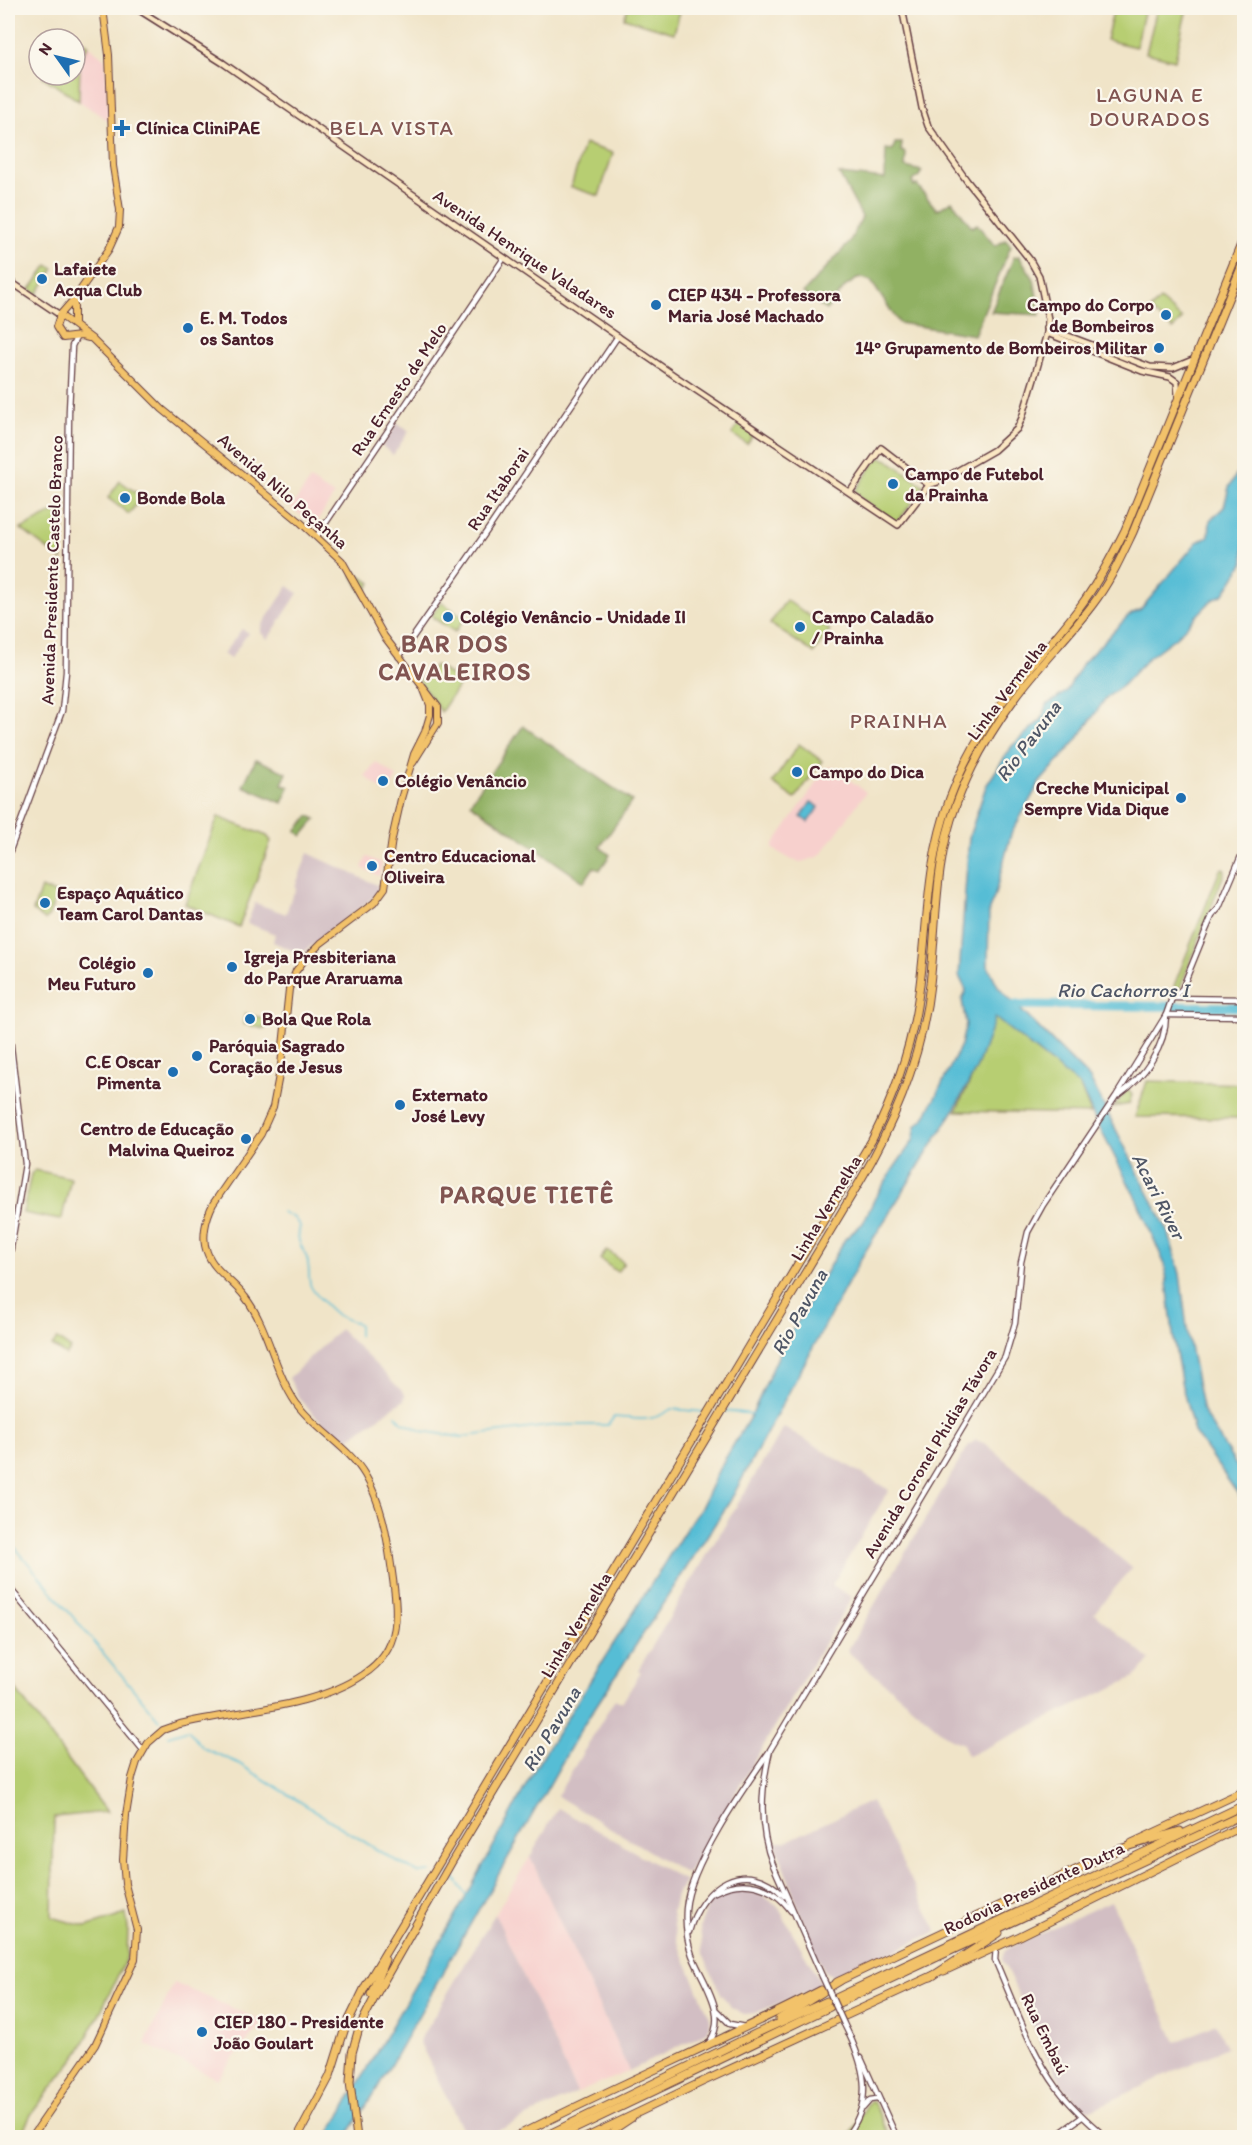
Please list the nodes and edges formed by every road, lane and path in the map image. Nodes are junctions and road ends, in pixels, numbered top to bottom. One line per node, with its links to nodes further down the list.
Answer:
1 (103, 8): 8 (main road)
2 (136, 8): 5 (main road, Avenida Henrique Valadares)
3 (902, 8): 11 (main road)
4 (1245, 237): 17 (highway, Linha Vermelha)
5 (504, 258): 13 (main road, Avenida Henrique Valadares); 21 (street, Rua Ernesto de Melo)
6 (1245, 260): 54 (highway, Linha Vermelha)
7 (8, 280): 9 (main road)
8 (74, 299): 9 (main road); 10 (main road)
9 (60, 315): 10 (main road, Avenida Nilo Peçanha); 14 (main road)
10 (76, 326): 12 (street, Avenida Presidente Castelo Branco); 15 (main road, Avenida Nilo Peçanha)
11 (1047, 330): 17 (main road); 18 (main road); 19 (main road)
12 (77, 336): 14 (main road); 15 (main road); 16 (street, Avenida Presidente Castelo Branco)
13 (618, 336): 20 (main road, Avenida Henrique Valadares); 22 (street, Rua Itaborai)
14 (63, 338): 16 (street)
15 (92, 339): 21 (main road, Avenida Nilo Peçanha)
16 (72, 346): 24 (street, Avenida Presidente Castelo Branco)
17 (1195, 358): 18 (highway, Linha Vermelha)
18 (1178, 399): 46 (highway, Linha Vermelha)
19 (929, 484): 20 (main road, Avenida Henrique Valadares); 20 (main road)
20 (850, 492)
21 (317, 536): 22 (main road, Avenida Nilo Peçanha)
22 (399, 657): 33 (main road, Avenida Nilo Peçanha)
23 (1245, 849): 26 (street)
24 (8, 856)
25 (1245, 999): 26 (street)
26 (1171, 1000): 27 (street)
27 (1167, 1012): 28 (street); 30 (street, Avenida Coronel Phidias Távora); 30 (street)
28 (1245, 1016)
29 (8, 1022): 31 (street)
30 (1116, 1096): 34 (street, Avenida Coronel Phidias Távora)
31 (8, 1266)
32 (8, 1586): 33 (street)
33 (143, 1750): 67 (main road)
34 (770, 1750): 42 (street, Avenida Coronel Phidias Távora); 45 (street, Avenida Coronel Phidias Távora)
35 (1245, 1791): 40 (highway)
36 (1245, 1805): 38 (highway, Rodovia Presidente Dutra)
37 (1245, 1814): 44 (highway, Rodovia Presidente Dutra)
38 (1203, 1825): 40 (highway); 44 (highway, Rodovia Presidente Dutra)
39 (1245, 1825): 47 (highway)
40 (1116, 1850): 51 (highway)
41 (707, 1897): 42 (street); 43 (street); 45 (street)
42 (789, 1903): 43 (street, Avenida Coronel Phidias Távora)
43 (796, 1918): 59 (street, Avenida Coronel Phidias Távora, bridge)
44 (1020, 1919): 50 (highway)
45 (688, 1938): 52 (street, Avenida Coronel Phidias Távora)
46 (393, 1941): 54 (highway); 68 (highway)
47 (996, 1947): 48 (highway); 49 (street, Rua Embaú)
48 (980, 1955): 49 (street); 50 (highway)
49 (995, 1960): 63 (street, Rua Embaú)
50 (931, 1977): 53 (highway)
51 (830, 1986)
52 (716, 2009): 56 (street); 58 (street)
53 (845, 2016)
54 (364, 2017): 65 (highway, Linha Vermelha)
55 (837, 2020): 61 (highway)
56 (747, 2027): 57 (highway); 58 (highway)
57 (757, 2033): 64 (highway); 70 (highway)
58 (706, 2046): 66 (highway)
59 (858, 2053): 60 (street); 62 (street, Avenida Coronel Phidias Távora)
60 (882, 2103): 62 (street); 76 (street)
61 (656, 2104): 73 (highway); 74 (main road)
62 (862, 2110): 75 (street, Avenida Coronel Phidias Távora)
63 (1082, 2117): 77 (street); 78 (street, Rua Embaú)
64 (577, 2128): 71 (highway); 72 (highway)
65 (358, 2136)
66 (513, 2137): 69 (highway)
67 (31, 2138)
68 (297, 2138)
69 (507, 2138)
70 (541, 2138)
71 (556, 2138)
72 (562, 2138)
73 (585, 2138)
74 (607, 2138)
75 (845, 2138)
76 (897, 2138)
77 (1053, 2138)
78 (1107, 2138)

